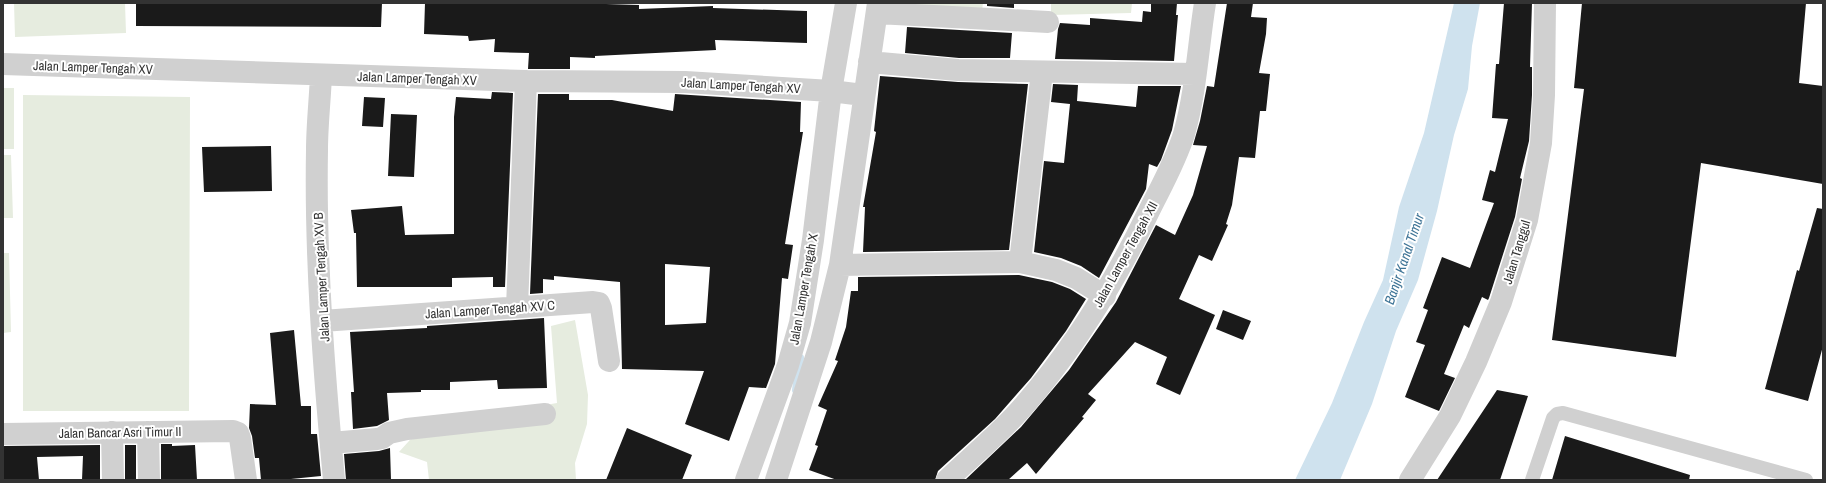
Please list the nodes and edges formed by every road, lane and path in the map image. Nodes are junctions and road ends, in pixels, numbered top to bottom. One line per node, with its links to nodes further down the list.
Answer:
1 (846, 3): 12 (street, Jalan Lamper Tengah X)
2 (1205, 3): 9 (street, Jalan Lamper Tengah XII)
3 (1545, 3): 31 (street, Jalan Tanggul)
4 (878, 8): 5 (street); 6 (street, Jalan Lamper Tengah X)
5 (1048, 22)
6 (869, 62): 8 (street); 12 (street, Jalan Lamper Tengah X)
7 (3, 64): 10 (street, Jalan Lamper Tengah XV)
8 (1042, 72): 9 (street); 13 (street)
9 (1195, 74): 15 (street, Jalan Lamper Tengah XII)
10 (321, 75): 11 (street, Jalan Lamper Tengah XV); 17 (street, Jalan Lamper Tengah XV B)
11 (526, 81): 12 (street, Jalan Lamper Tengah XV); 16 (street)
12 (848, 93): 14 (street, Jalan Lamper Tengah X); 28 (street, Jalan Lamper Tengah X)
13 (1020, 262): 14 (street); 15 (street)
14 (840, 265): 29 (street, Jalan Lamper Tengah X)
15 (1105, 296): 30 (street, Jalan Lamper Tengah XII)
16 (517, 307): 17 (street, Jalan Lamper Tengah XV C); 18 (street, Jalan Lamper Tengah XV C)
17 (322, 321): 23 (street, Jalan Lamper Tengah XV B)
18 (609, 361)
19 (544, 414): 23 (street)
20 (112, 432): 21 (street, Jalan Bancar Asri Timur II); 22 (street, Jalan Bancar Asri Timur II); 24 (street)
21 (148, 432): 25 (street); 26 (street, Jalan Bancar Asri Timur II)
22 (3, 434)
23 (330, 443): 27 (street, Jalan Lamper Tengah XV B)
24 (114, 480)
25 (149, 480)
26 (246, 480)
27 (334, 480)
28 (746, 480)
29 (776, 480)
30 (947, 480)
31 (1410, 480)
32 (1532, 480): 33 (lane)
33 (1805, 480)

